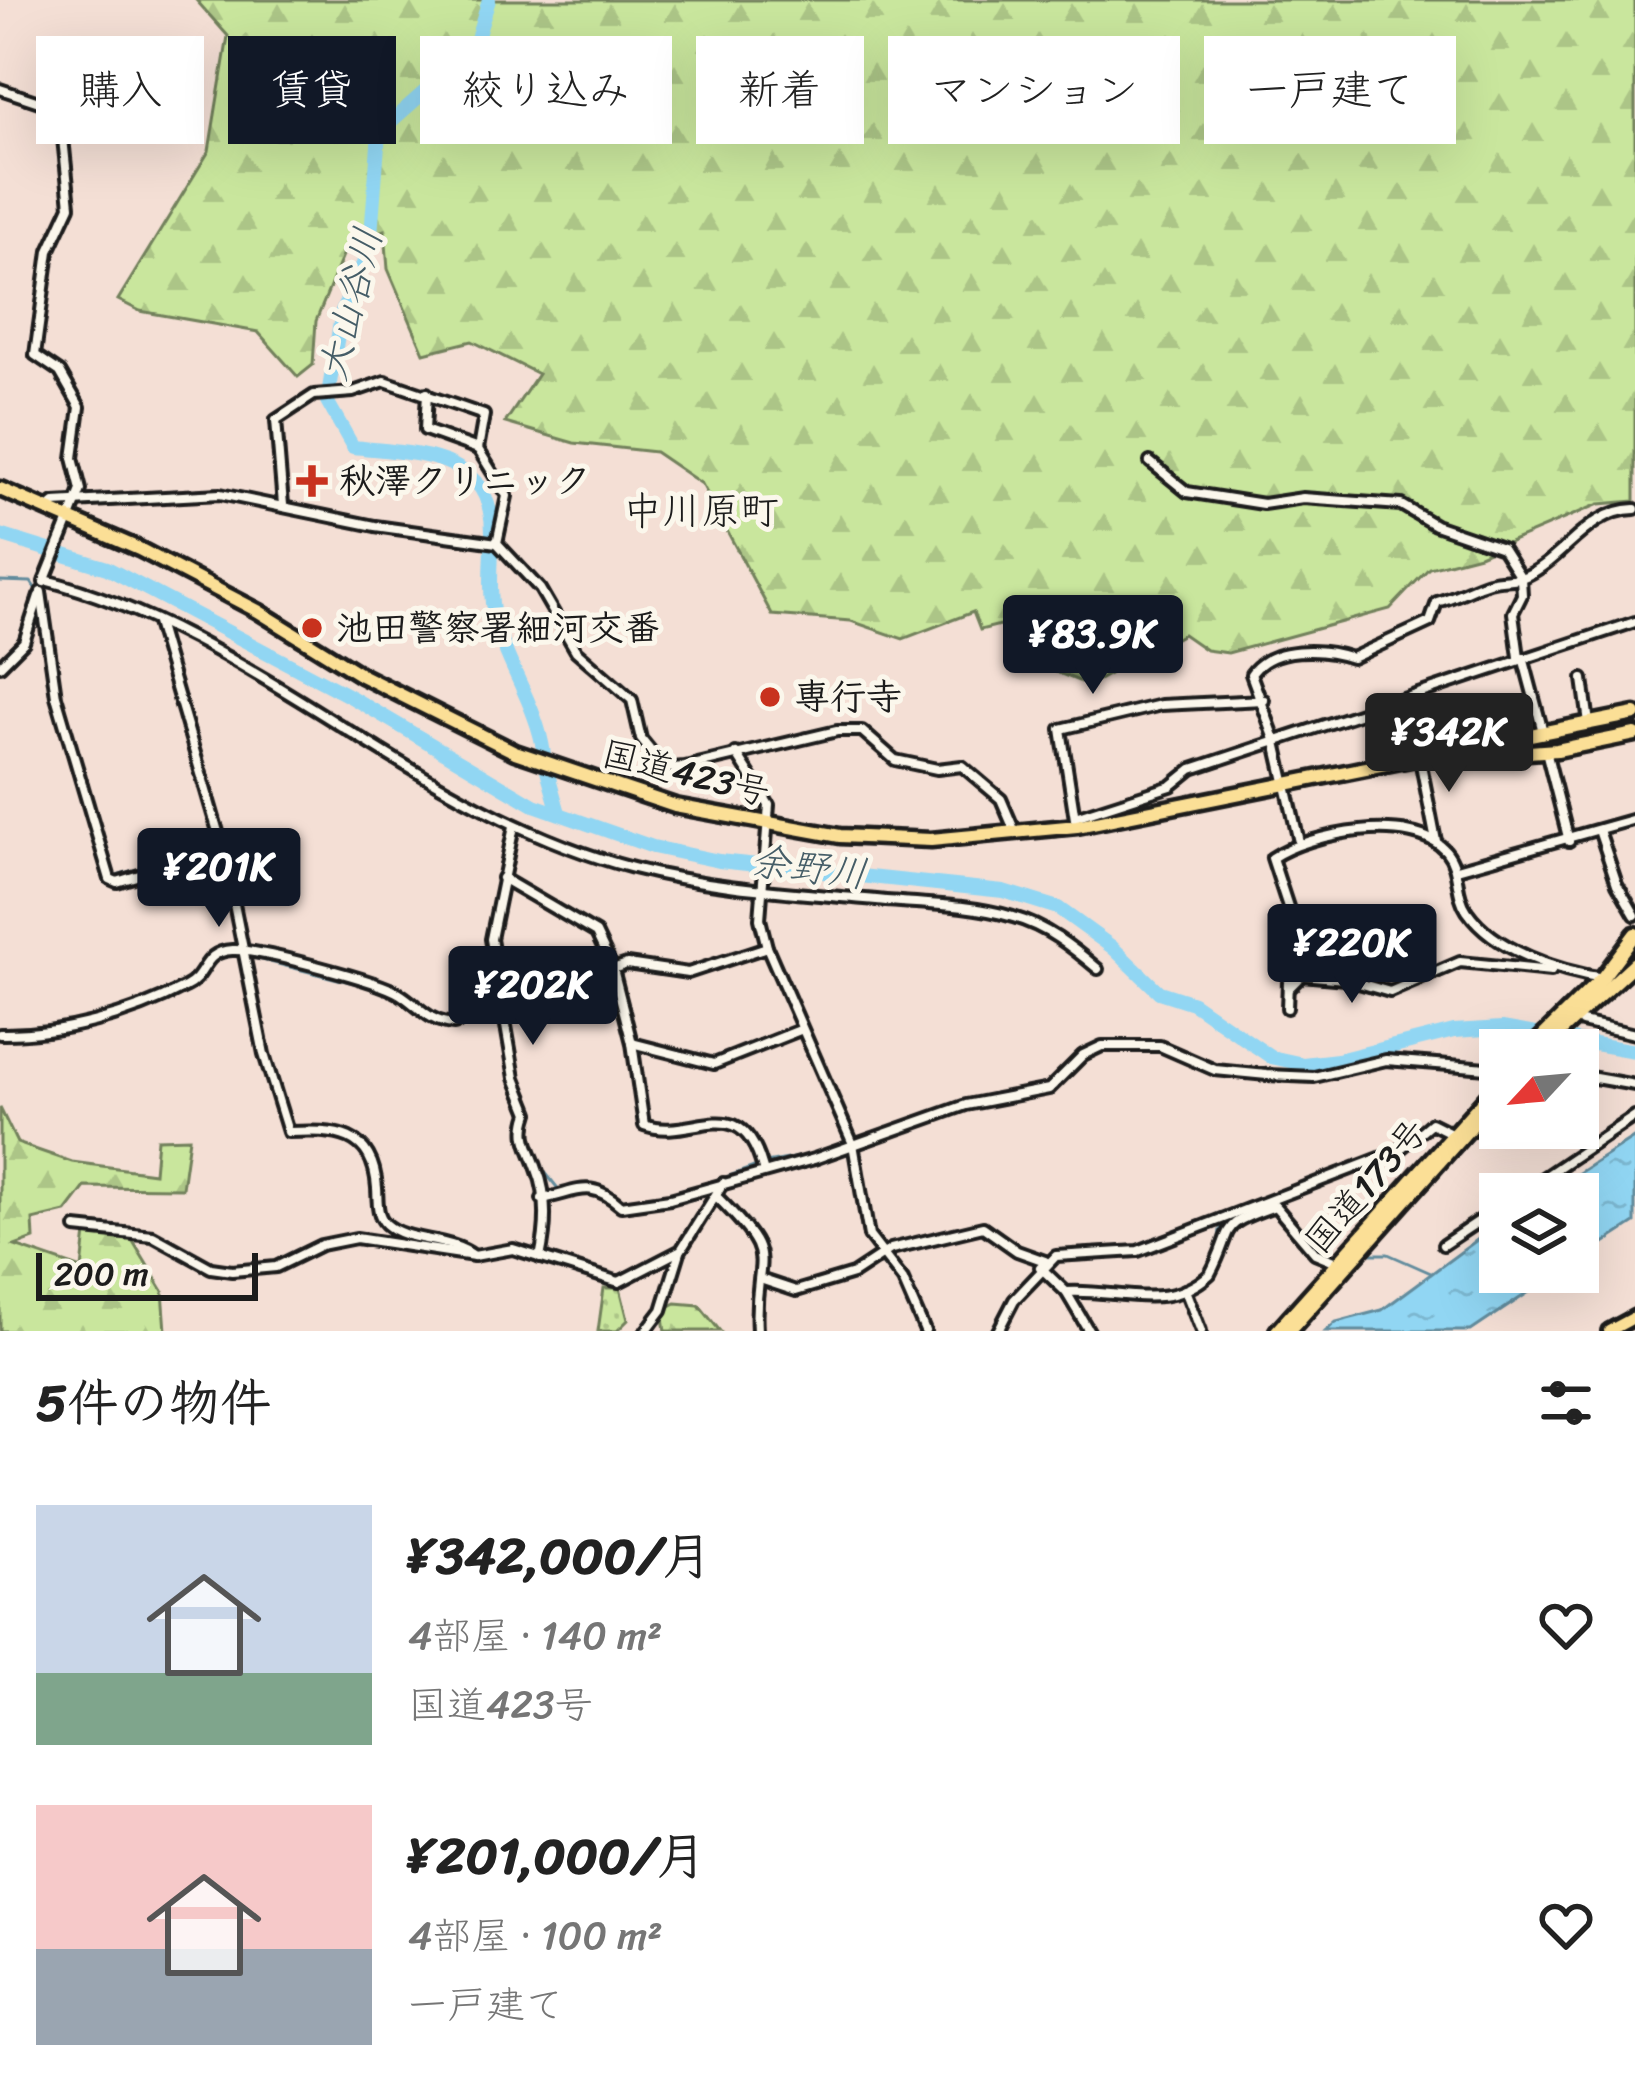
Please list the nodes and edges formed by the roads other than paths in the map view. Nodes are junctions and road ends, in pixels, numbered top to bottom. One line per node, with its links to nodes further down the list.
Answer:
1 (0, 89): 6 (street)
2 (427, 393): 3 (street); 3 (street); 7 (street)
3 (478, 449): 11 (street)
4 (1150, 462): 13 (street)
5 (0, 489): 8 (highway, 国道423号)
6 (76, 501): 7 (street); 8 (street); 10 (street)
7 (283, 505): 11 (street)
8 (48, 508): 10 (highway, 国道423号)
9 (1635, 509): 13 (street)
10 (70, 516): 12 (street); 35 (highway, 国道423号)
11 (497, 542): 28 (street)
12 (46, 578): 14 (street); 16 (street)
13 (1521, 578): 17 (street); 21 (street)
14 (41, 592): 18 (street); 41 (street)
15 (1635, 622): 17 (street)
16 (157, 623): 34 (street); 41 (street)
17 (1521, 657): 20 (street); 24 (street)
18 (0, 666)
19 (1583, 679): 22 (street)
20 (1408, 698): 25 (street); 30 (street)
21 (1264, 700): 25 (street); 33 (street)
22 (1589, 723): 23 (highway, 国道423号); 24 (highway, 国道423号)
23 (1633, 725): 26 (highway); 27 (highway, 国道423号); 29 (highway)
24 (1543, 733): 26 (highway, 国道423号)
25 (1276, 742): 31 (street); 33 (street)
26 (1464, 747): 30 (highway, 国道423号)
27 (1546, 751): 29 (highway, 国道423号); 39 (street)
28 (736, 753): 35 (street); 37 (street)
29 (1490, 755): 30 (highway, 国道423号)
30 (1419, 758): 31 (highway, 国道423号); 38 (street)
31 (1288, 785): 33 (highway, 国道423号); 40 (street)
32 (1635, 819): 36 (street)
33 (1076, 822): 37 (highway, 国道423号)
34 (514, 826): 43 (street); 44 (street)
35 (765, 831): 37 (highway, 国道423号); 44 (street)
36 (1600, 832): 39 (street); 45 (street)
37 (1016, 835)
38 (1436, 841): 40 (street); 42 (street)
39 (1569, 841): 42 (street)
40 (1299, 842): 54 (street)
41 (223, 849): 49 (street)
42 (1457, 868): 52 (street)
43 (502, 878): 50 (street); 55 (street)
44 (761, 886): 48 (street); 51 (street)
45 (1635, 915)
46 (1635, 934): 53 (highway)
47 (1635, 944): 53 (highway)
48 (767, 947): 50 (street); 60 (street)
49 (246, 951): 55 (street); 61 (street); 83 (street)
50 (613, 969): 55 (street); 63 (street)
51 (1098, 969)
52 (1554, 971): 53 (street); 54 (street)
53 (1622, 973): 57 (highway)
54 (1302, 975): 56 (street)
55 (503, 1007): 76 (street)
56 (1287, 1008)
57 (1570, 1022): 58 (highway); 59 (highway); 62 (street)
58 (1560, 1029)
59 (1562, 1029)
60 (800, 1030): 63 (street); 71 (street)
61 (0, 1034)
62 (1635, 1034)
63 (632, 1043): 72 (street)
64 (1479, 1067): 71 (street)
65 (1599, 1079): 66 (street)
66 (1635, 1085)
67 (1479, 1108): 70 (highway, 国道173号)
68 (1479, 1115): 70 (highway, 国道173号)
69 (1635, 1116): 73 (street)
70 (1457, 1136): 77 (street); 85 (highway, 国道173号); 98 (highway, 国道173号)
71 (853, 1144): 72 (street); 82 (street)
72 (763, 1169): 74 (street)
73 (1550, 1173)
74 (724, 1181): 75 (street); 76 (street)
75 (716, 1196): 81 (street); 87 (street)
76 (542, 1199): 84 (street)
77 (1230, 1218): 85 (street); 86 (street); 88 (street)
78 (1479, 1221): 80 (street)
79 (76, 1228): 83 (street)
80 (1443, 1245)
81 (681, 1250): 84 (street); 91 (street)
82 (880, 1255): 86 (street); 87 (street); 93 (street)
83 (474, 1256): 84 (street)
84 (540, 1258)
85 (1339, 1263): 97 (highway, 国道173号)
86 (1043, 1264): 89 (street); 94 (street)
87 (763, 1280): 92 (street)
88 (1185, 1290): 89 (street); 96 (street)
89 (1066, 1292): 95 (street)
90 (1635, 1317): 99 (main road)
91 (646, 1331)
92 (758, 1331)
93 (925, 1331)
94 (998, 1331)
95 (1089, 1331)
96 (1201, 1331)
97 (1277, 1331)
98 (1289, 1331)
99 (1609, 1331)

